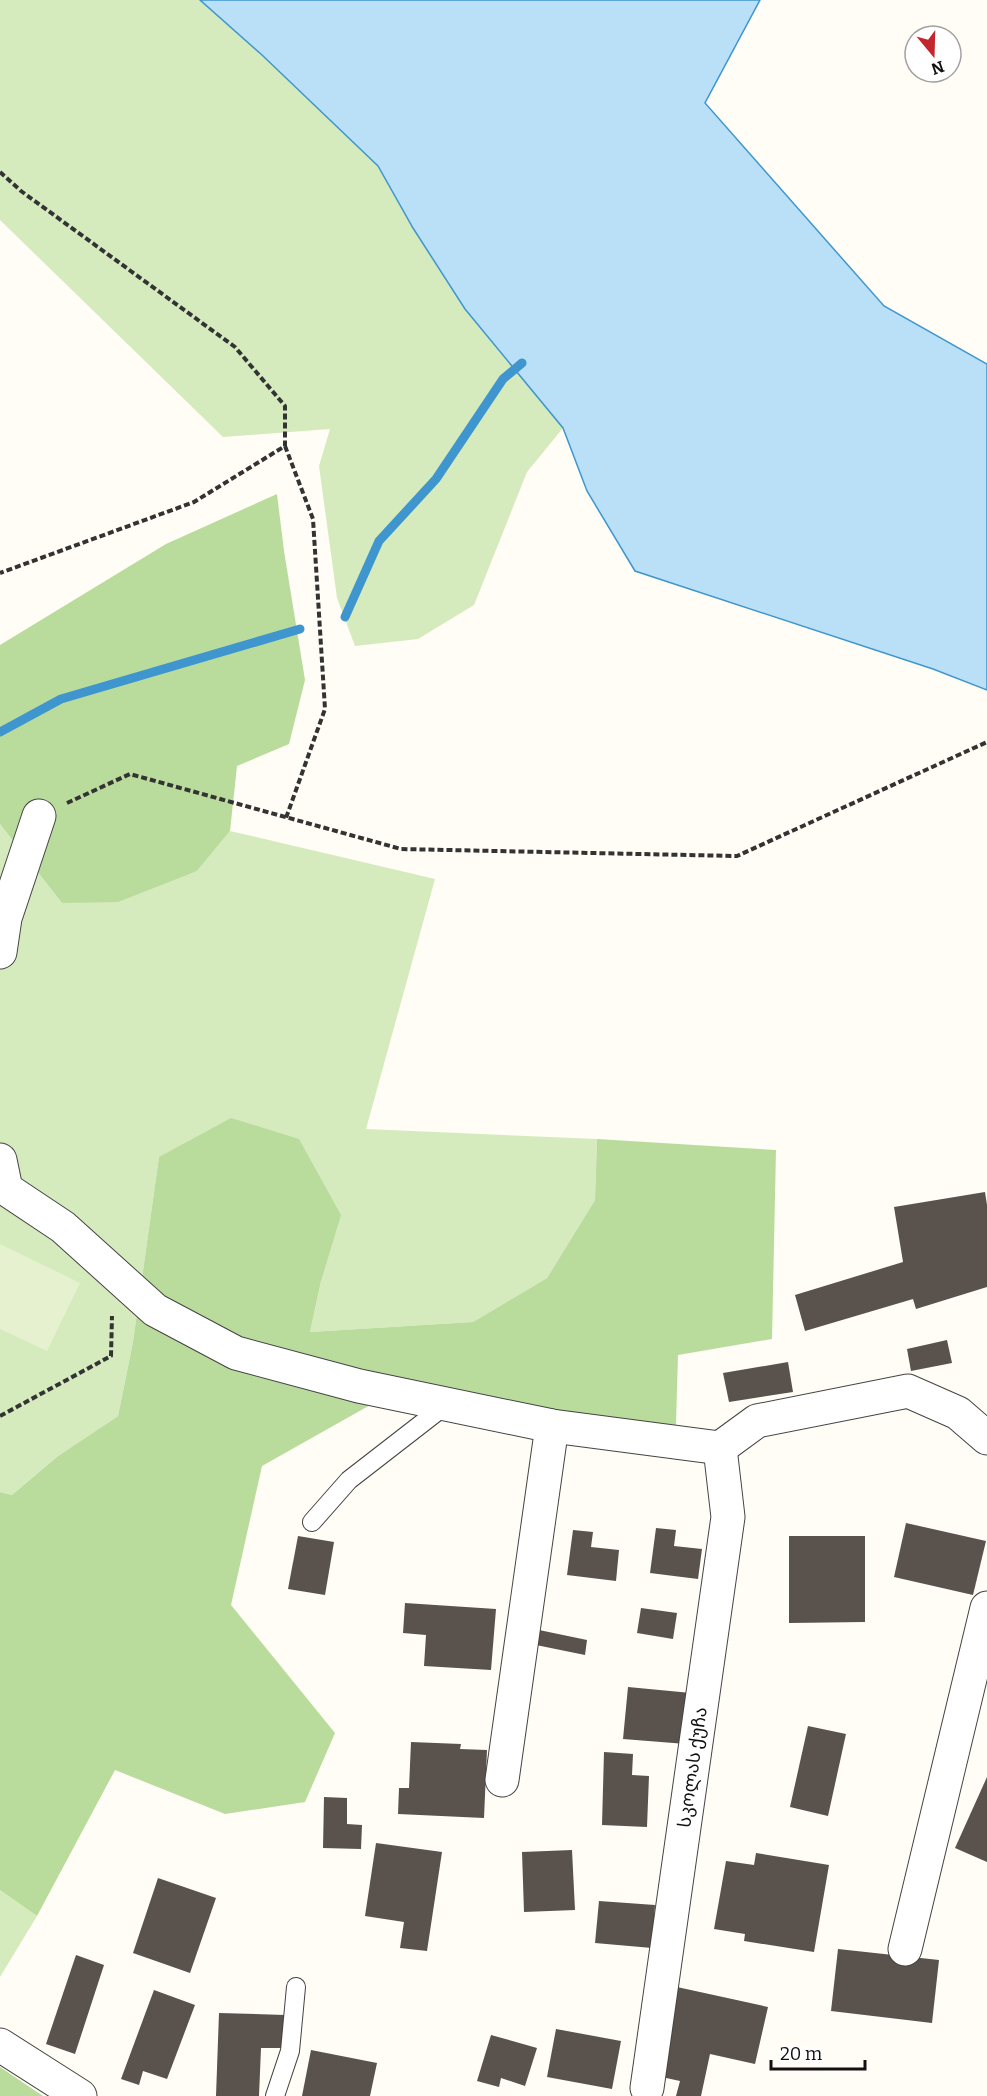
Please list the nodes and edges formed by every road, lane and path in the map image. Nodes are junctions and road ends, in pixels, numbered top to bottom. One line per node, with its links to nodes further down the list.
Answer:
1 (0, 172): 2 (path)
2 (285, 446): 3 (path); 6 (path)
3 (0, 573)
4 (987, 742): 6 (path)
5 (39, 816): 6 (path); 7 (street)
6 (286, 818)
7 (0, 952)
8 (0, 1160): 9 (street)
9 (114, 1273): 10 (street); 11 (path)
10 (447, 1404): 12 (street); 15 (lane)
11 (0, 1416)
12 (552, 1426): 14 (street); 17 (street)
13 (987, 1438): 14 (street)
14 (720, 1448): 21 (street, სკოლას ქუჩა)
15 (312, 1522)
16 (987, 1608): 18 (street)
17 (502, 1780)
18 (905, 1949)
19 (296, 1987): 23 (lane)
20 (0, 2045): 22 (street)
21 (647, 2088)
22 (80, 2096)
23 (275, 2096)

